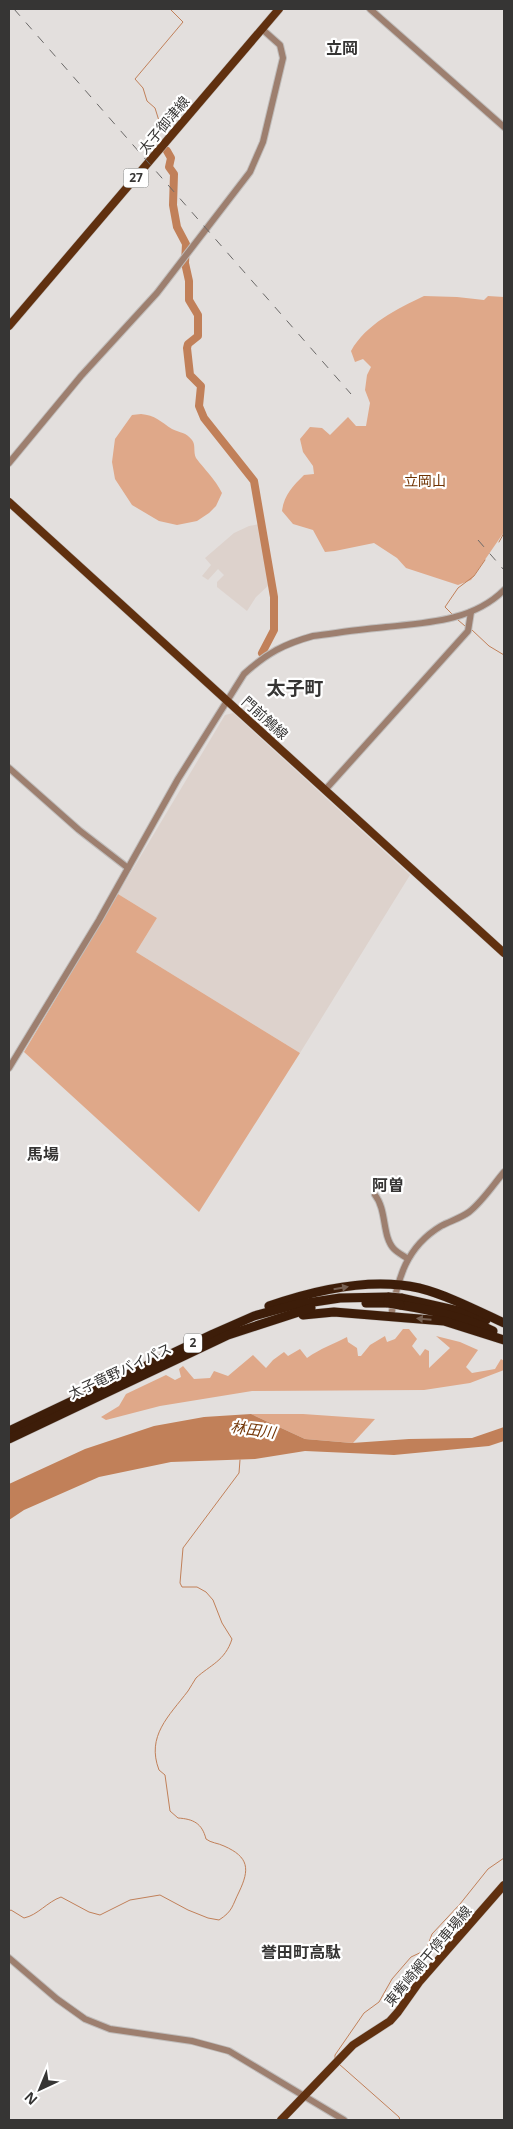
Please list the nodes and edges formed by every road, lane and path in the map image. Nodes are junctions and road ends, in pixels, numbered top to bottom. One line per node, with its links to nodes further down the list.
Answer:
1 (280, 9): 3 (main road, 太子御津線 / 27)
2 (370, 9): 4 (street)
3 (262, 29): 5 (main road, 太子御津線 / 27); 6 (street)
4 (504, 127)
5 (9, 326)
6 (9, 463)
7 (9, 502): 10 (main road, 門前鵤線)
8 (504, 590): 9 (street)
9 (471, 612): 10 (street); 12 (street)
10 (227, 701): 12 (main road, 門前鵤線); 13 (street)
11 (9, 768): 13 (street)
12 (325, 790): 14 (main road, 門前鵤線)
13 (128, 868): 15 (street)
14 (504, 953)
15 (9, 1068)
16 (504, 1172): 18 (street)
17 (375, 1195): 18 (street)
18 (408, 1259): 19 (street)
19 (396, 1286): 23 (street); 24 (highway); 26 (highway, one-way to 19)
20 (388, 1300): 21 (highway, 太子竜野バイパス / 2, bridge); 22 (highway, 太子竜野バイパス / 2); 26 (highway, 太子竜野バイパス / 2)
21 (401, 1302): 25 (highway, 太子竜野バイパス / 2); 27 (highway, 太子竜野バイパス / 2)
22 (280, 1316): 23 (highway); 29 (highway, 太子竜野バイパス / 2)
23 (391, 1316): 28 (highway, one-way to 23)
24 (504, 1323)
25 (504, 1328)
26 (213, 1334): 30 (highway, 太子竜野バイパス / 2)
27 (504, 1336)
28 (504, 1340)
29 (58, 1416): 30 (highway, 太子竜野バイパス / 2); 31 (highway)
30 (9, 1433)
31 (9, 1444)
32 (504, 1885): 34 (main road, 東觜崎網干停車場線)
33 (9, 1958): 34 (street)
34 (305, 2096): 35 (main road, 東觜崎網干停車場線); 36 (street)
35 (280, 2120)
36 (344, 2120)

